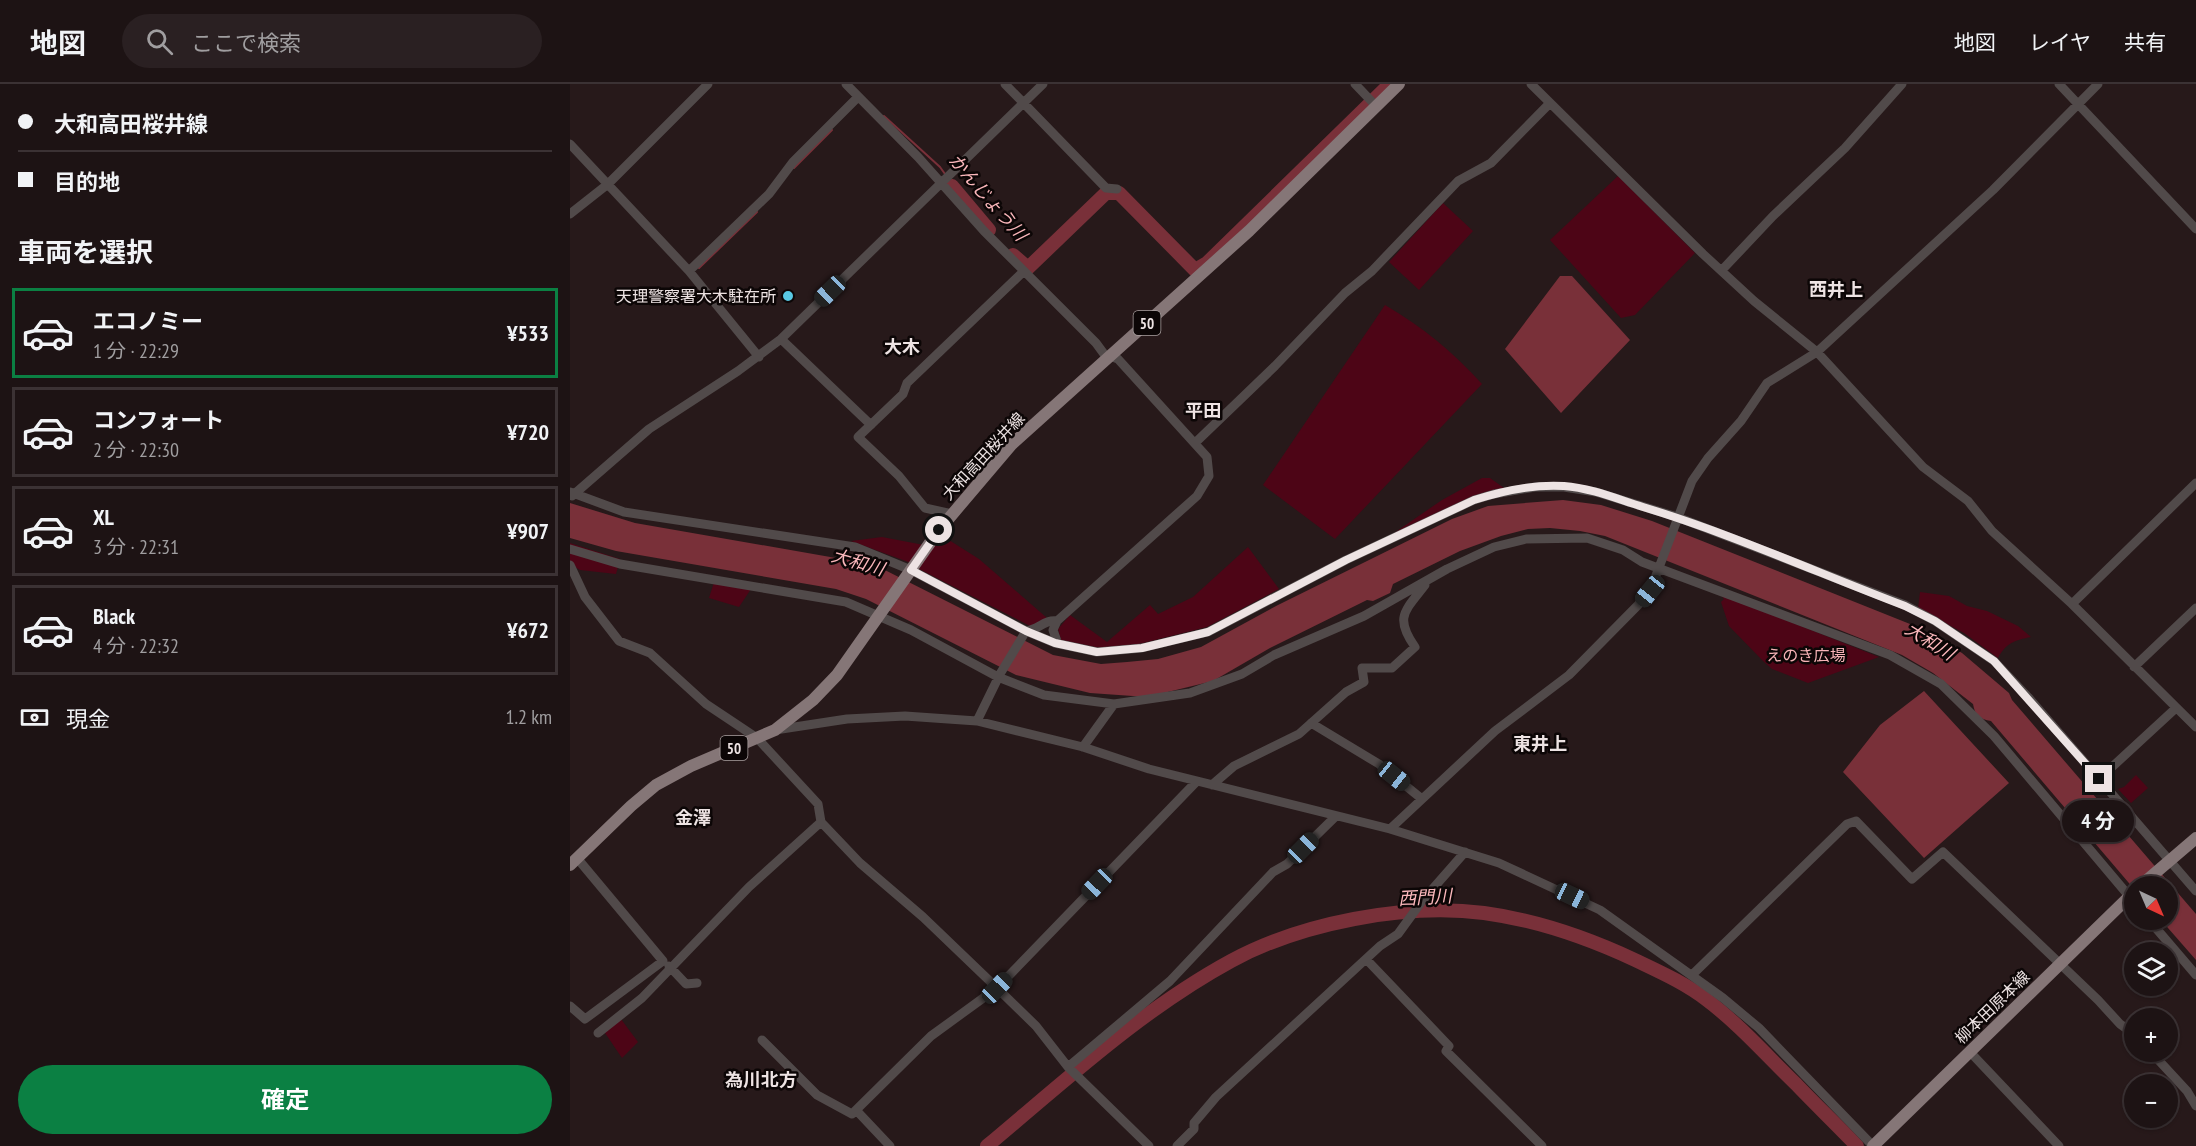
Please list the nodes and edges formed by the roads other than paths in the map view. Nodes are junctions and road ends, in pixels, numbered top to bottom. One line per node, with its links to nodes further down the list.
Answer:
1 (708, 84): 18 (street)
2 (846, 84): 11 (street)
3 (1005, 84): 12 (street)
4 (1043, 84): 12 (street)
5 (1355, 84): 13 (street)
6 (1400, 84): 13 (main road, 大和高田桜井線 / 50)
7 (1531, 84): 14 (street)
8 (1902, 84): 22 (street)
9 (2059, 84): 15 (street)
10 (2098, 84): 15 (street)
11 (858, 97): 17 (street); 23 (street)
12 (1023, 102): 17 (street); 19 (street)
13 (1373, 103): 28 (main road, 大和高田桜井線 / 50)
14 (1550, 104): 22 (street); 30 (street)
15 (2078, 104): 21 (street); 26 (street)
16 (570, 144): 18 (street)
17 (942, 183): 24 (street); 25 (street)
18 (608, 184): 20 (street); 23 (street)
19 (1117, 189)
20 (570, 214)
21 (2196, 229)
22 (1722, 270): 26 (street)
23 (689, 271): 27 (street)
24 (1024, 271): 28 (street); 29 (street)
25 (781, 339): 27 (street); 29 (street)
26 (1817, 352): 34 (street); 40 (street)
27 (759, 357): 32 (street)
28 (1109, 357): 30 (street); 33 (main road, 大和高田桜井線 / 50)
29 (871, 425): 33 (street)
30 (1195, 443): 43 (street)
31 (2196, 483): 40 (street)
32 (571, 495): 38 (street)
33 (952, 514): 38 (main road, 大和高田桜井線 / 50)
34 (1677, 519): 37 (street); 45 (street); 56 (street)
35 (570, 549): 42 (street)
36 (570, 565): 54 (street)
37 (1658, 566): 39 (street); 59 (street); 68 (street)
38 (910, 571): 42 (main road, 大和高田桜井線 / 50); 44 (street)
39 (1430, 579): 48 (street); 51 (street)
40 (2072, 603): 46 (street)
41 (2196, 608): 46 (street)
42 (880, 615): 47 (street); 53 (main road, 大和高田桜井線 / 50)
43 (1057, 621): 44 (street); 45 (street)
44 (1025, 632): 45 (street); 47 (street)
45 (1059, 644)
46 (2133, 667): 49 (street)
47 (999, 676): 48 (street); 50 (street)
48 (1114, 704): 55 (street)
49 (2176, 708): 52 (street); 56 (street)
50 (977, 721): 53 (street); 55 (street)
51 (1311, 723): 58 (street); 59 (street)
52 (2196, 727)
53 (775, 730): 54 (main road, 大和高田桜井線 / 50)
54 (757, 738): 61 (street); 65 (main road, 大和高田桜井線 / 50)
55 (1083, 747): 57 (street)
56 (2099, 779): 66 (street)
57 (1197, 781): 58 (street); 79 (street)
58 (1212, 784): 60 (street)
59 (1422, 799): 62 (street)
60 (1335, 817): 62 (street); 86 (street)
61 (821, 822): 75 (street); 79 (street)
62 (1390, 829): 64 (street)
63 (2196, 838): 66 (main road, 柳本田原本線)
64 (1465, 852): 72 (street); 76 (street)
65 (574, 861): 73 (street)
66 (2169, 861): 67 (main road, 柳本田原本線); 69 (street)
67 (2153, 876)
68 (2124, 883)
69 (2196, 891)
70 (2124, 903): 74 (main road, 柳本田原本線)
71 (2158, 930): 77 (street)
72 (1366, 959): 91 (street); 92 (street)
73 (663, 961): 75 (street); 80 (street)
74 (2061, 963): 76 (street); 81 (street); 84 (main road, 柳本田原本線)
75 (671, 969): 78 (street); 82 (street)
76 (1692, 975): 93 (street)
77 (2196, 975)
78 (697, 983)
79 (997, 988): 86 (street); 88 (street)
80 (570, 1006)
81 (2124, 1027)
82 (598, 1032)
83 (762, 1040): 88 (street)
84 (1970, 1052): 93 (main road, 柳本田原本線); 94 (street)
85 (2160, 1062): 87 (street)
86 (1069, 1068): 90 (street)
87 (2196, 1106)
88 (856, 1110): 89 (street)
89 (890, 1146)
90 (1149, 1146)
91 (1177, 1146)
92 (1542, 1146)
93 (1873, 1146)
94 (2059, 1146)

